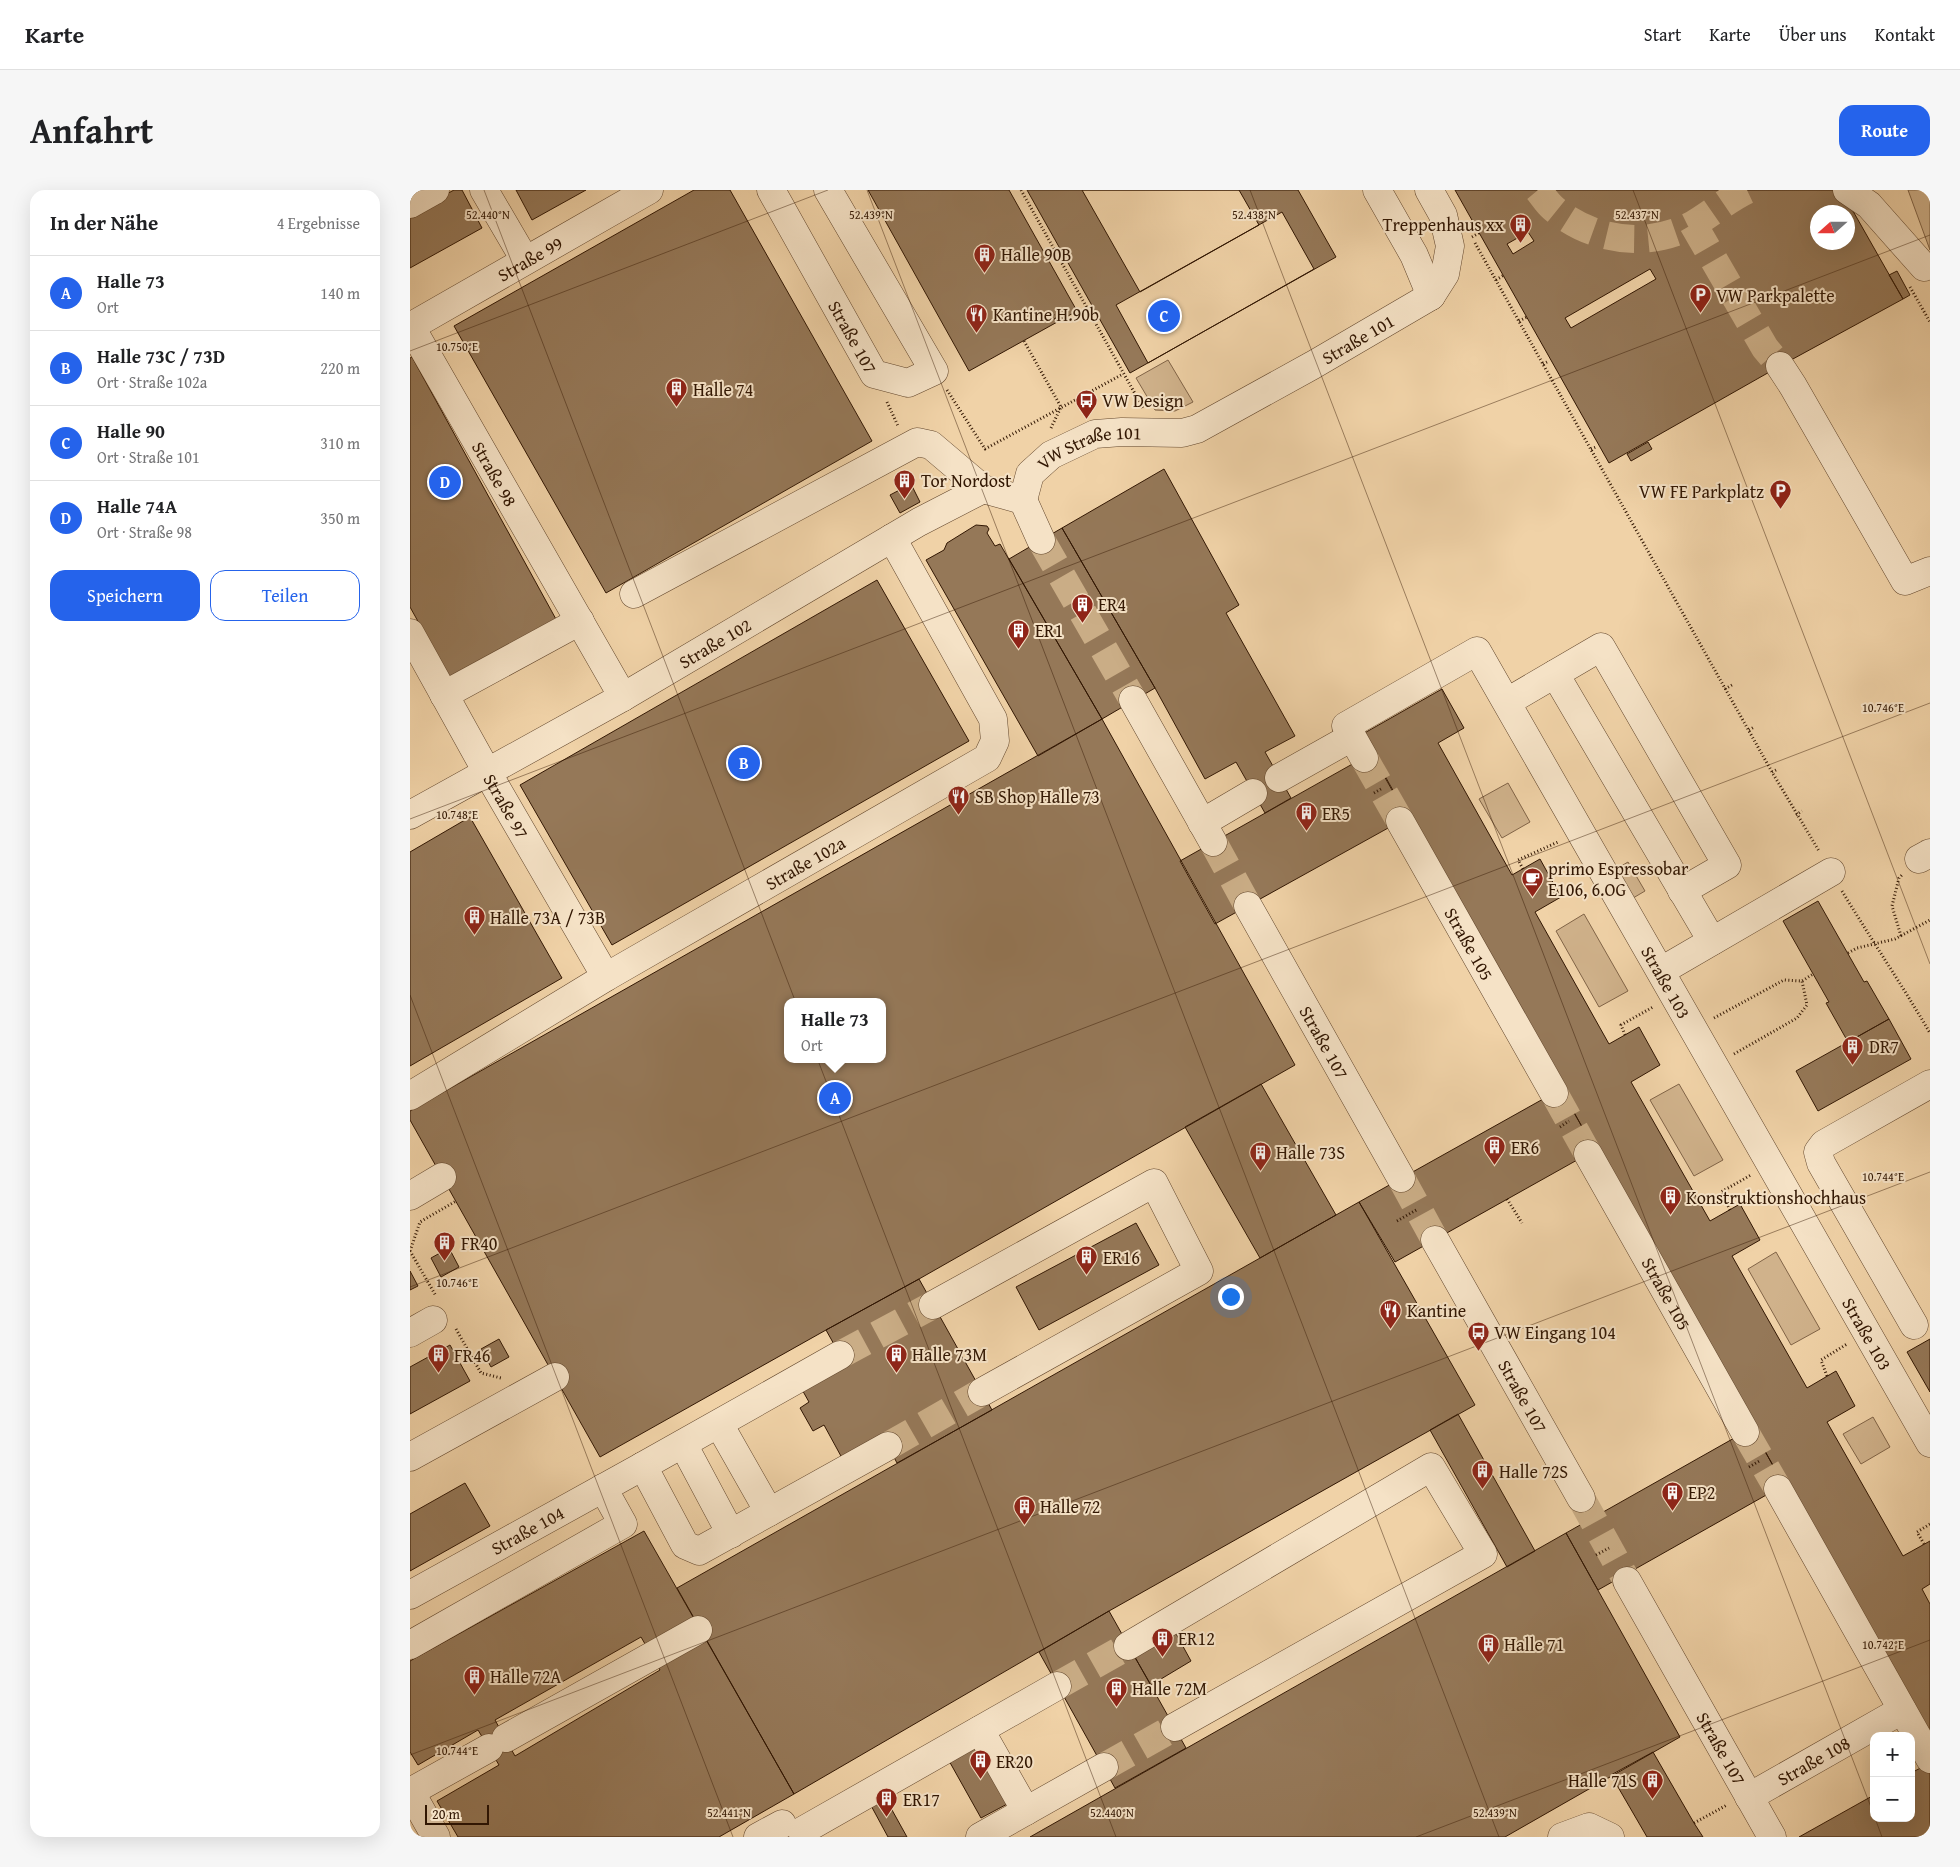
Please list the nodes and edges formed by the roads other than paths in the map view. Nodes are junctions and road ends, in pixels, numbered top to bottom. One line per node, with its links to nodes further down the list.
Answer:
1 (434, 190): 10 (street)
2 (484, 190): 11 (street)
3 (649, 190): 11 (street, Straße 99)
4 (771, 190): 5 (street, Straße 107)
5 (828, 190)
6 (1377, 190): 13 (street)
7 (1429, 190): 13 (street, Straße 101)
8 (1847, 190): 12 (street)
9 (1881, 190): 12 (street)
10 (410, 204)
11 (525, 260): 14 (street, Straße 99)
12 (1927, 272)
13 (1431, 296): 16 (street, Straße 101)
14 (411, 327): 23 (street, Straße 98)
15 (1780, 366): 21 (street)
16 (1169, 433): 18 (street, VW Straße 101)
17 (983, 489): 18 (street); 19 (street, Straße 102); 22 (street)
18 (1023, 500): 20 (street)
19 (892, 538): 27 (street, Straße 102); 40 (street, Straße 102a)
20 (1041, 540)
21 (1930, 571)
22 (634, 594)
23 (580, 620): 26 (street); 27 (street, Straße 98)
24 (410, 633): 26 (street, Straße 97)
25 (1555, 674): 29 (street); 36 (street); 36 (street)
26 (444, 695): 30 (street, Straße 97)
27 (623, 696): 30 (street, Straße 102)
28 (1133, 700): 32 (street)
29 (1507, 702): 31 (street, Straße 103); 39 (street, Straße 103)
30 (487, 772): 33 (street, Straße 102); 40 (street, Straße 97)
31 (1280, 778)
32 (1253, 793)
33 (410, 815)
34 (1400, 821): 42 (street, Straße 105)
35 (1831, 872): 38 (street)
36 (1682, 891): 38 (street)
37 (1248, 906): 46 (street, Straße 107)
38 (1712, 941): 39 (street)
39 (1661, 971): 53 (street, Straße 103)
40 (606, 977): 43 (street, Straße 102a)
41 (1930, 1084): 51 (street)
42 (1554, 1093)
43 (410, 1096)
44 (1588, 1154): 58 (street, Straße 105)
45 (442, 1177): 47 (street)
46 (1401, 1178)
47 (410, 1196)
48 (1435, 1240): 66 (street, Straße 107)
49 (933, 1305): 56 (street)
50 (433, 1320): 52 (street)
51 (1922, 1320): 53 (street)
52 (410, 1333)
53 (1872, 1341): 59 (street, Straße 103)
54 (840, 1355): 57 (street, Straße 104)
55 (555, 1377): 62 (street)
56 (982, 1392)
57 (719, 1424): 60 (street, Straße 104); 67 (street)
58 (1745, 1432)
59 (1930, 1443)
60 (683, 1444): 63 (street, Straße 104); 68 (street)
61 (888, 1446): 67 (street)
62 (410, 1457)
63 (643, 1466): 64 (street, Straße 104); 68 (street)
64 (604, 1488): 70 (street, Straße 104); 72 (street)
65 (1778, 1489): 75 (street)
66 (1581, 1498)
67 (769, 1512): 68 (street)
68 (731, 1534)
69 (1627, 1581): 81 (street, Straße 107)
70 (410, 1595)
71 (698, 1630): 80 (street)
72 (410, 1645)
73 (1128, 1646): 76 (street)
74 (1058, 1686): 77 (street)
75 (1902, 1710): 78 (street); 81 (street, Straße 108)
76 (1175, 1727)
77 (980, 1730): 82 (street); 83 (street)
78 (1930, 1759)
79 (1104, 1768): 82 (street)
80 (410, 1792): 84 (street)
81 (1749, 1797): 89 (street, Straße 107)
82 (1026, 1811): 86 (street)
83 (794, 1830): 85 (street)
84 (436, 1837)
85 (758, 1837)
86 (980, 1837)
87 (1562, 1837): 88 (street)
88 (1610, 1837)
89 (1772, 1837)

